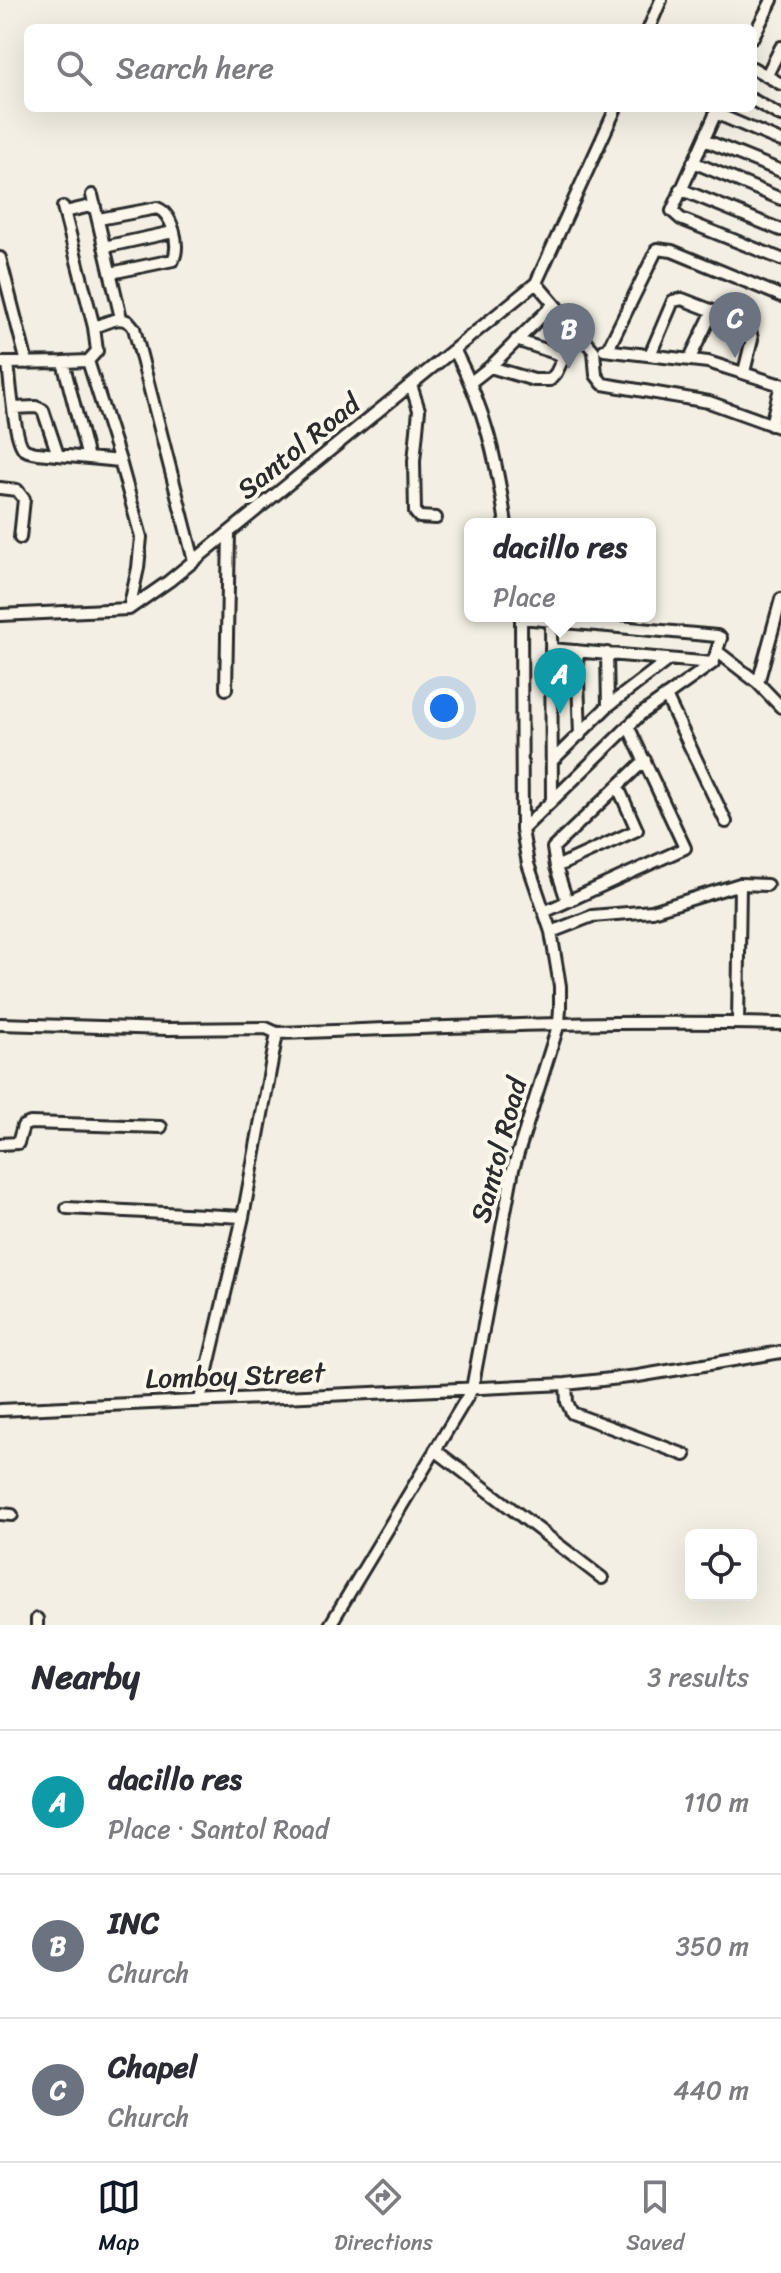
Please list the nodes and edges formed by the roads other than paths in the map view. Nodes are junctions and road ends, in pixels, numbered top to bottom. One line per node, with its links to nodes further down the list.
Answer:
1 (661, 0): 3 (street)
2 (772, 0): 4 (street)
3 (651, 24)
4 (757, 29)
5 (781, 47): 7 (street)
6 (757, 70): 7 (street)
7 (767, 75): 8 (street)
8 (781, 84)
9 (757, 102): 13 (street)
10 (614, 112): 27 (street)
11 (717, 112): 14 (street)
12 (719, 112): 15 (street)
13 (781, 116)
14 (704, 140): 16 (street); 17 (street)
15 (781, 141)
16 (693, 162): 18 (street); 19 (street)
17 (781, 171)
18 (680, 189): 21 (street); 25 (street)
19 (781, 199)
20 (99, 219): 22 (street); 23 (street); 32 (street)
21 (781, 230)
22 (173, 232): 23 (street); 26 (street)
23 (104, 247): 26 (street)
24 (0, 258): 44 (street)
25 (781, 259)
26 (111, 273): 31 (street)
27 (536, 283): 29 (street); 36 (street, Santol Road)
28 (781, 296): 35 (street)
29 (554, 304): 33 (street); 34 (street)
30 (713, 311): 38 (street); 40 (street); 46 (street)
31 (121, 318): 32 (street); 60 (street)
32 (94, 327): 41 (street)
33 (577, 330): 37 (street); 39 (street)
34 (516, 340): 39 (street); 45 (street)
35 (608, 349): 37 (street); 38 (street)
36 (455, 351): 47 (street); 49 (street, Santol Road)
37 (594, 351): 51 (street)
38 (650, 355): 40 (street)
39 (564, 356): 45 (street)
40 (690, 358): 46 (street)
41 (88, 361): 42 (street); 54 (street)
42 (63, 362): 44 (street); 53 (street)
43 (4, 363): 44 (street); 50 (street)
44 (27, 363)
45 (490, 367): 47 (street)
46 (744, 372): 48 (street)
47 (471, 382): 57 (street)
48 (781, 384): 51 (street)
49 (411, 385): 56 (street); 58 (street, Santol Road)
50 (13, 408): 52 (street); 52 (street)
51 (776, 426)
52 (58, 455): 53 (street)
53 (88, 458): 54 (street)
54 (120, 461): 62 (street)
55 (0, 488): 59 (street)
56 (436, 518)
57 (505, 518)
58 (229, 533): 60 (street, Santol Road); 74 (street)
59 (20, 538)
60 (194, 561): 62 (street, Santol Road)
61 (781, 599): 73 (street)
62 (129, 609): 63 (street)
63 (0, 615)
64 (521, 622): 85 (street, Santol Road)
65 (551, 622): 67 (street)
66 (572, 622): 69 (street)
67 (551, 649): 68 (street); 80 (street)
68 (577, 651): 70 (street); 79 (street)
69 (718, 652): 72 (street); 73 (street)
70 (607, 653): 71 (street); 76 (street)
71 (668, 660): 72 (street); 76 (street)
72 (713, 663): 75 (street)
73 (758, 683): 77 (street)
74 (226, 689)
75 (666, 696): 78 (street); 84 (street)
76 (608, 706): 79 (street)
77 (781, 707)
78 (628, 726): 81 (street); 83 (street)
79 (580, 735): 80 (street)
80 (553, 760): 83 (street)
81 (645, 760): 82 (street); 89 (street)
82 (618, 787): 86 (street); 86 (street)
83 (552, 800): 85 (street)
84 (726, 822)
85 (522, 830): 90 (street, Santol Road)
86 (556, 867): 89 (street)
87 (740, 884): 88 (street); 91 (street); 93 (street)
88 (767, 885)
89 (567, 901): 90 (street)
90 (544, 912): 91 (street, Santol Road)
91 (551, 932): 92 (street, Santol Road)
92 (559, 1023): 93 (street); 96 (street); 103 (street, Santol Road)
93 (738, 1023): 95 (street)
94 (0, 1024): 96 (street)
95 (781, 1024)
96 (277, 1033): 100 (street)
97 (161, 1127): 98 (street)
98 (0, 1144)
99 (67, 1208): 100 (street)
100 (243, 1217): 104 (street)
101 (781, 1352): 102 (street)
102 (566, 1384): 103 (street); 107 (street)
103 (472, 1389): 104 (street, Lomboy Street); 106 (street)
104 (200, 1400): 105 (street, Lomboy Street)
105 (0, 1410)
106 (435, 1450): 110 (street); 111 (street)
107 (685, 1455)
108 (0, 1514): 109 (street)
109 (12, 1515)
110 (602, 1578)
111 (330, 1625)

